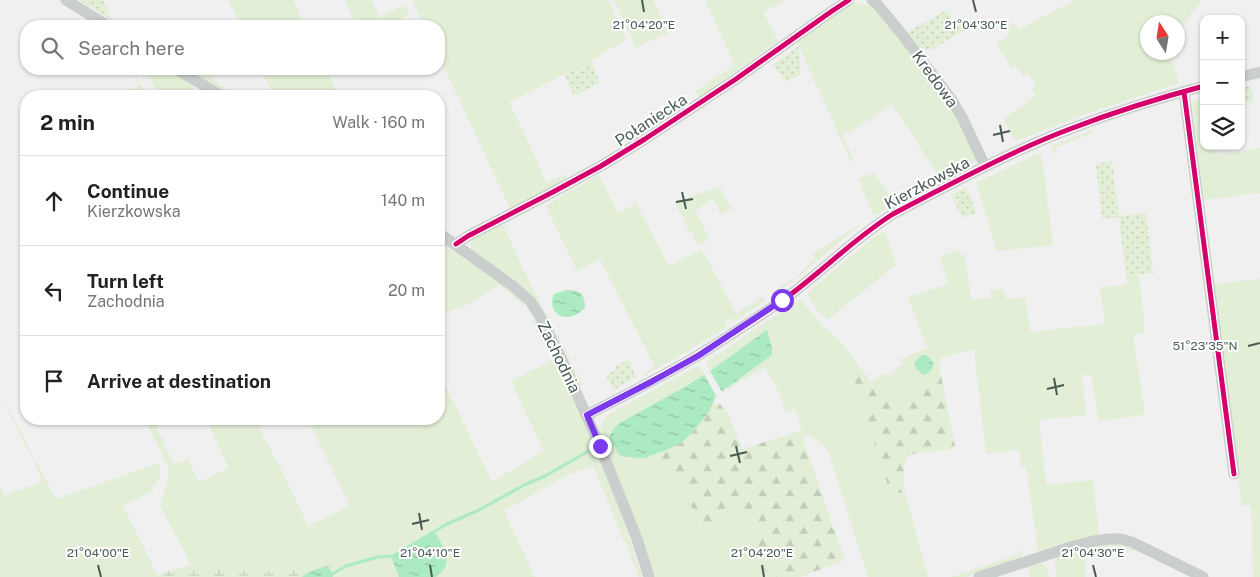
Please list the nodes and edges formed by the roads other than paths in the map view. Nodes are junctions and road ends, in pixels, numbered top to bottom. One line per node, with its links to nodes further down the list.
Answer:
1 (66, 0): 4 (street)
2 (849, 0): 13 (street, Połaniecka)
3 (872, 0): 11 (street, Kredowa)
4 (98, 20)
5 (1260, 72): 7 (street)
6 (186, 75): 9 (street)
7 (1245, 76)
8 (1200, 87): 10 (street, Kierzkowska)
9 (212, 90)
10 (1184, 92): 11 (street, Kierzkowska); 15 (street)
11 (985, 166): 14 (street, Kierzkowska)
12 (445, 237): 13 (street, Zachodnia)
13 (456, 244): 14 (street, Zachodnia)
14 (587, 415): 16 (street, Zachodnia)
15 (1234, 474)
16 (649, 577)
17 (980, 577): 18 (street)
18 (1203, 577)

